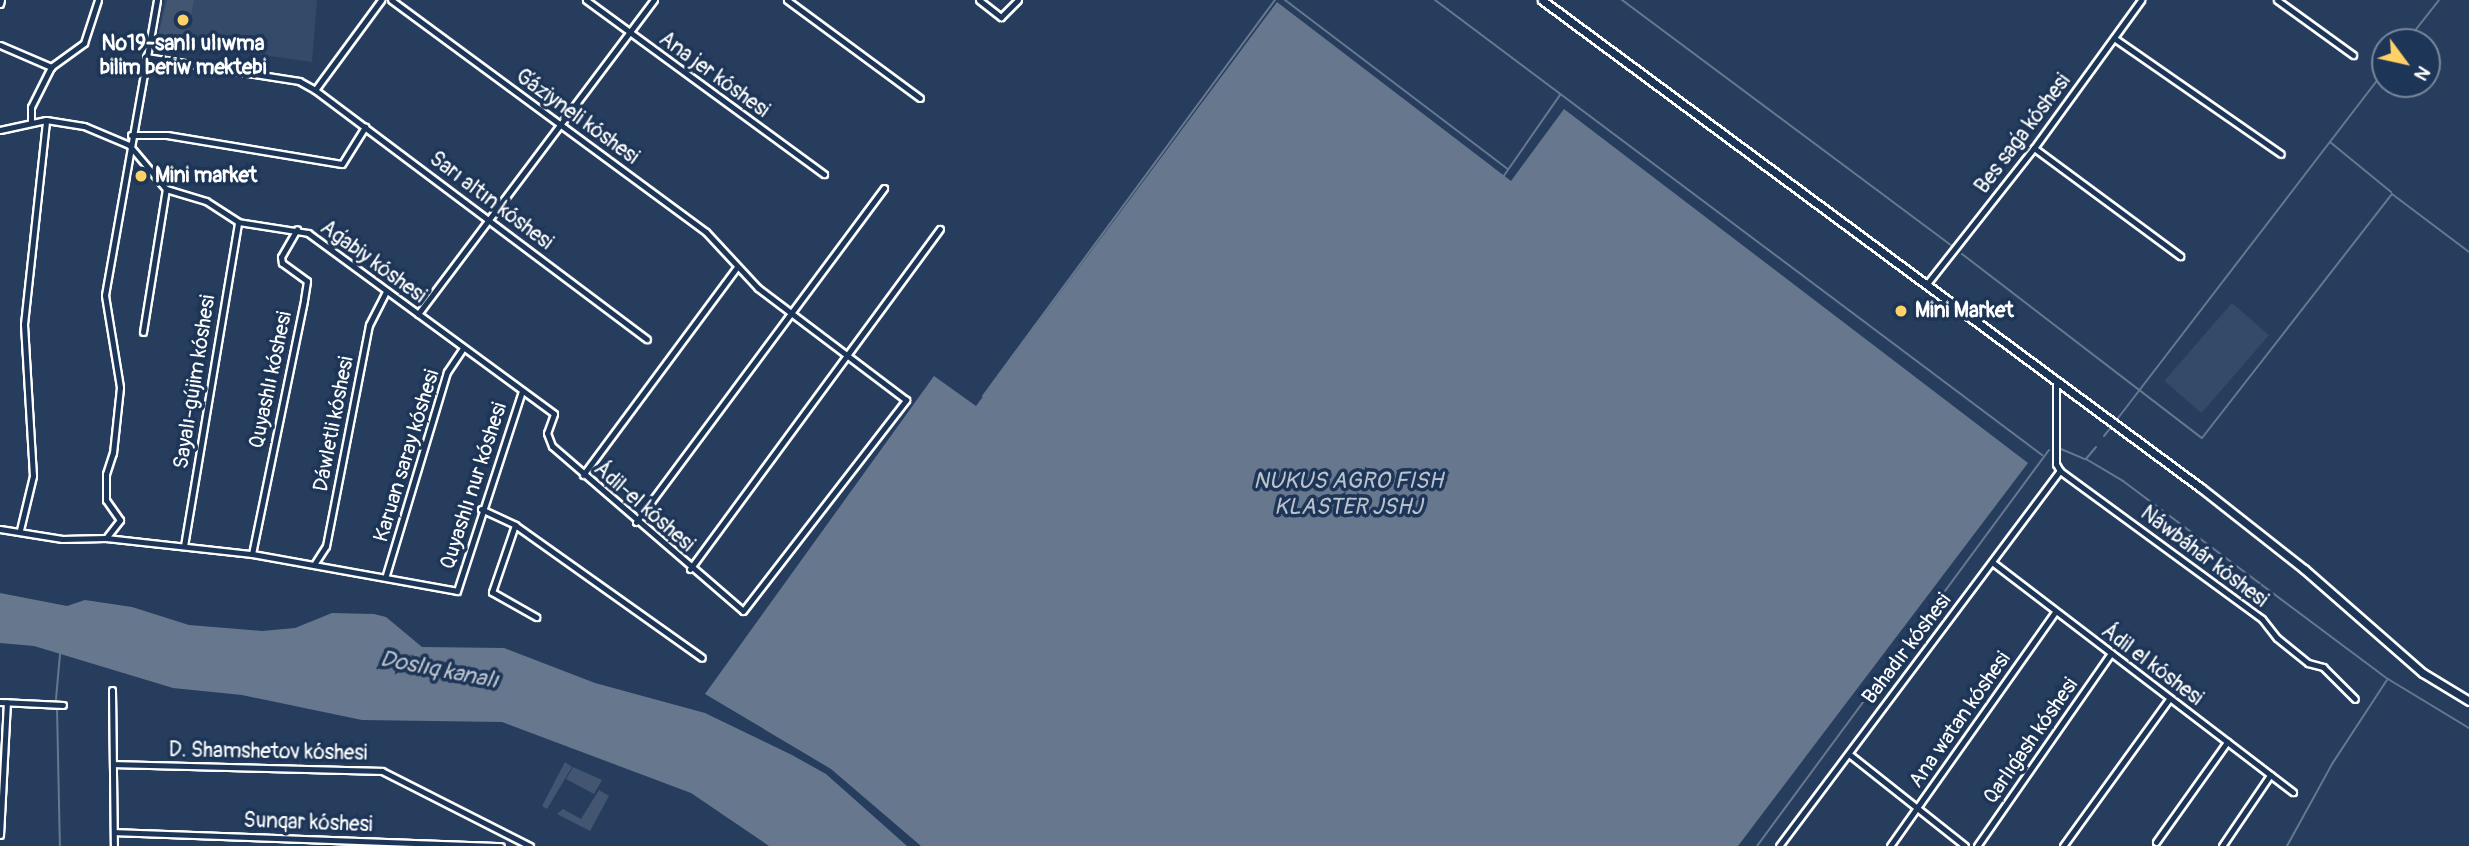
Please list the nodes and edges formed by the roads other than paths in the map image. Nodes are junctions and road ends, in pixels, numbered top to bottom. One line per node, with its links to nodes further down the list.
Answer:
1 (98, 0): 18 (street)
2 (157, 0): 17 (street)
3 (381, 0): 19 (street)
4 (391, 0): 23 (street, Ǵáziyneli kóshesi)
5 (586, 0): 13 (street, Ana jer kóshesi)
6 (654, 0): 13 (street)
7 (787, 0): 20 (street)
8 (979, 0): 9 (street)
9 (1018, 0)
10 (1542, 0): 39 (main road)
11 (2141, 0): 14 (street, Bes saǵa kóshesi)
12 (2277, 0): 16 (street)
13 (630, 33): 23 (street); 30 (street, Ana jer kóshesi)
14 (2114, 38): 28 (street, Bes saǵa kóshesi); 29 (street)
15 (0, 45): 18 (street)
16 (2353, 55)
17 (146, 57): 19 (street, Sarı altın kóshesi); 26 (street)
18 (51, 68): 22 (street)
19 (316, 90): 24 (street, Sarı altın kóshesi)
20 (920, 98)
21 (46, 120): 22 (street); 27 (street); 56 (street)
22 (31, 121): 25 (street)
23 (562, 125): 33 (street); 38 (street, Ǵáziyneli kóshesi)
24 (365, 127): 26 (street); 33 (street, Sarı altın kóshesi)
25 (0, 130)
26 (131, 135): 27 (street)
27 (130, 145): 32 (street); 57 (street)
28 (2034, 148): 37 (street); 39 (street, Bes saǵa kóshesi)
29 (2281, 154)
30 (824, 174)
31 (884, 188): 41 (street)
32 (166, 189): 34 (street, Aǵabiy kóshesi); 43 (street)
33 (490, 220): 42 (street); 44 (street, Sarı altın kóshesi)
34 (238, 222): 35 (street, Aǵabiy kóshesi); 58 (street, Sayalı-gújim kóshesi)
35 (297, 229): 40 (street, Aǵabiy kóshesi); 59 (street, Quyashlı kóshesi)
36 (940, 229): 46 (street)
37 (2180, 256)
38 (736, 268): 41 (street, Ǵáziyneli kóshesi); 51 (street)
39 (1926, 285): 47 (main road)
40 (386, 291): 42 (street, Aǵabiy kóshesi); 61 (street, Dáwletli kóshesi)
41 (791, 313): 46 (street, Ǵáziyneli kóshesi); 53 (street)
42 (418, 314): 45 (street, Aǵabiy kóshesi)
43 (143, 332)
44 (647, 339)
45 (463, 348): 48 (street, Aǵabiy kóshesi); 63 (street, Karuan saray kóshesi)
46 (847, 352): 62 (street); 64 (street, Ǵáziyneli kóshesi)
47 (2056, 381): 50 (street); 72 (main road)
48 (522, 391): 49 (street, Aǵabiy kóshesi); 52 (street, Quyashlı nur kóshesi)
49 (554, 414): 51 (street, Ádil-el kóshesi)
50 (2060, 471): 60 (street, Bahadır kóshesi); 71 (street, Náwbáhár kóshesi)
51 (583, 475): 53 (street, Ádil-el kóshesi)
52 (481, 509): 54 (street); 63 (street, Quyashlı nur kóshesi)
53 (636, 522): 62 (street, Ádil-el kóshesi)
54 (515, 525): 66 (street); 68 (street)
55 (0, 529): 56 (street)
56 (20, 530): 57 (street)
57 (106, 538): 58 (street)
58 (184, 546): 59 (street)
59 (252, 554): 61 (street)
60 (1992, 562): 65 (street, Ádil el kóshesi); 76 (street, Bahadır kóshesi)
61 (315, 563): 63 (street)
62 (690, 569): 64 (street, Ádil-el kóshesi)
63 (386, 575)
64 (743, 611)
65 (2054, 612): 67 (street, Ádil el kóshesi); 80 (street, Ana watan kóshesi)
66 (536, 617)
67 (2111, 653): 70 (street, Ádil el kóshesi); 90 (street, Qarlıǵash kóshesi)
68 (702, 658)
69 (113, 690): 77 (street)
70 (2169, 699): 75 (street, Ádil el kóshesi); 91 (street)
71 (2355, 699)
72 (2469, 701)
73 (4, 702): 74 (street); 82 (street)
74 (63, 705)
75 (2227, 742): 78 (street, Ádil el kóshesi); 83 (street)
76 (1849, 754): 80 (street); 87 (street, Bahadır kóshesi)
77 (113, 764): 81 (street); 86 (street, D. Shamshetov kóshesi)
78 (2270, 775): 79 (street, Ádil el kóshesi); 92 (street)
79 (2293, 792)
80 (1916, 810): 88 (street, Ana watan kóshesi); 89 (street)
81 (114, 832): 84 (street); 85 (street, Sunqar kóshesi)
82 (0, 835)
83 (2156, 842)
84 (114, 846)
85 (501, 846)
86 (530, 846)
87 (1779, 846)
88 (1890, 846)
89 (1965, 846)
90 (1976, 846)
91 (2063, 846)
92 (2222, 846)

